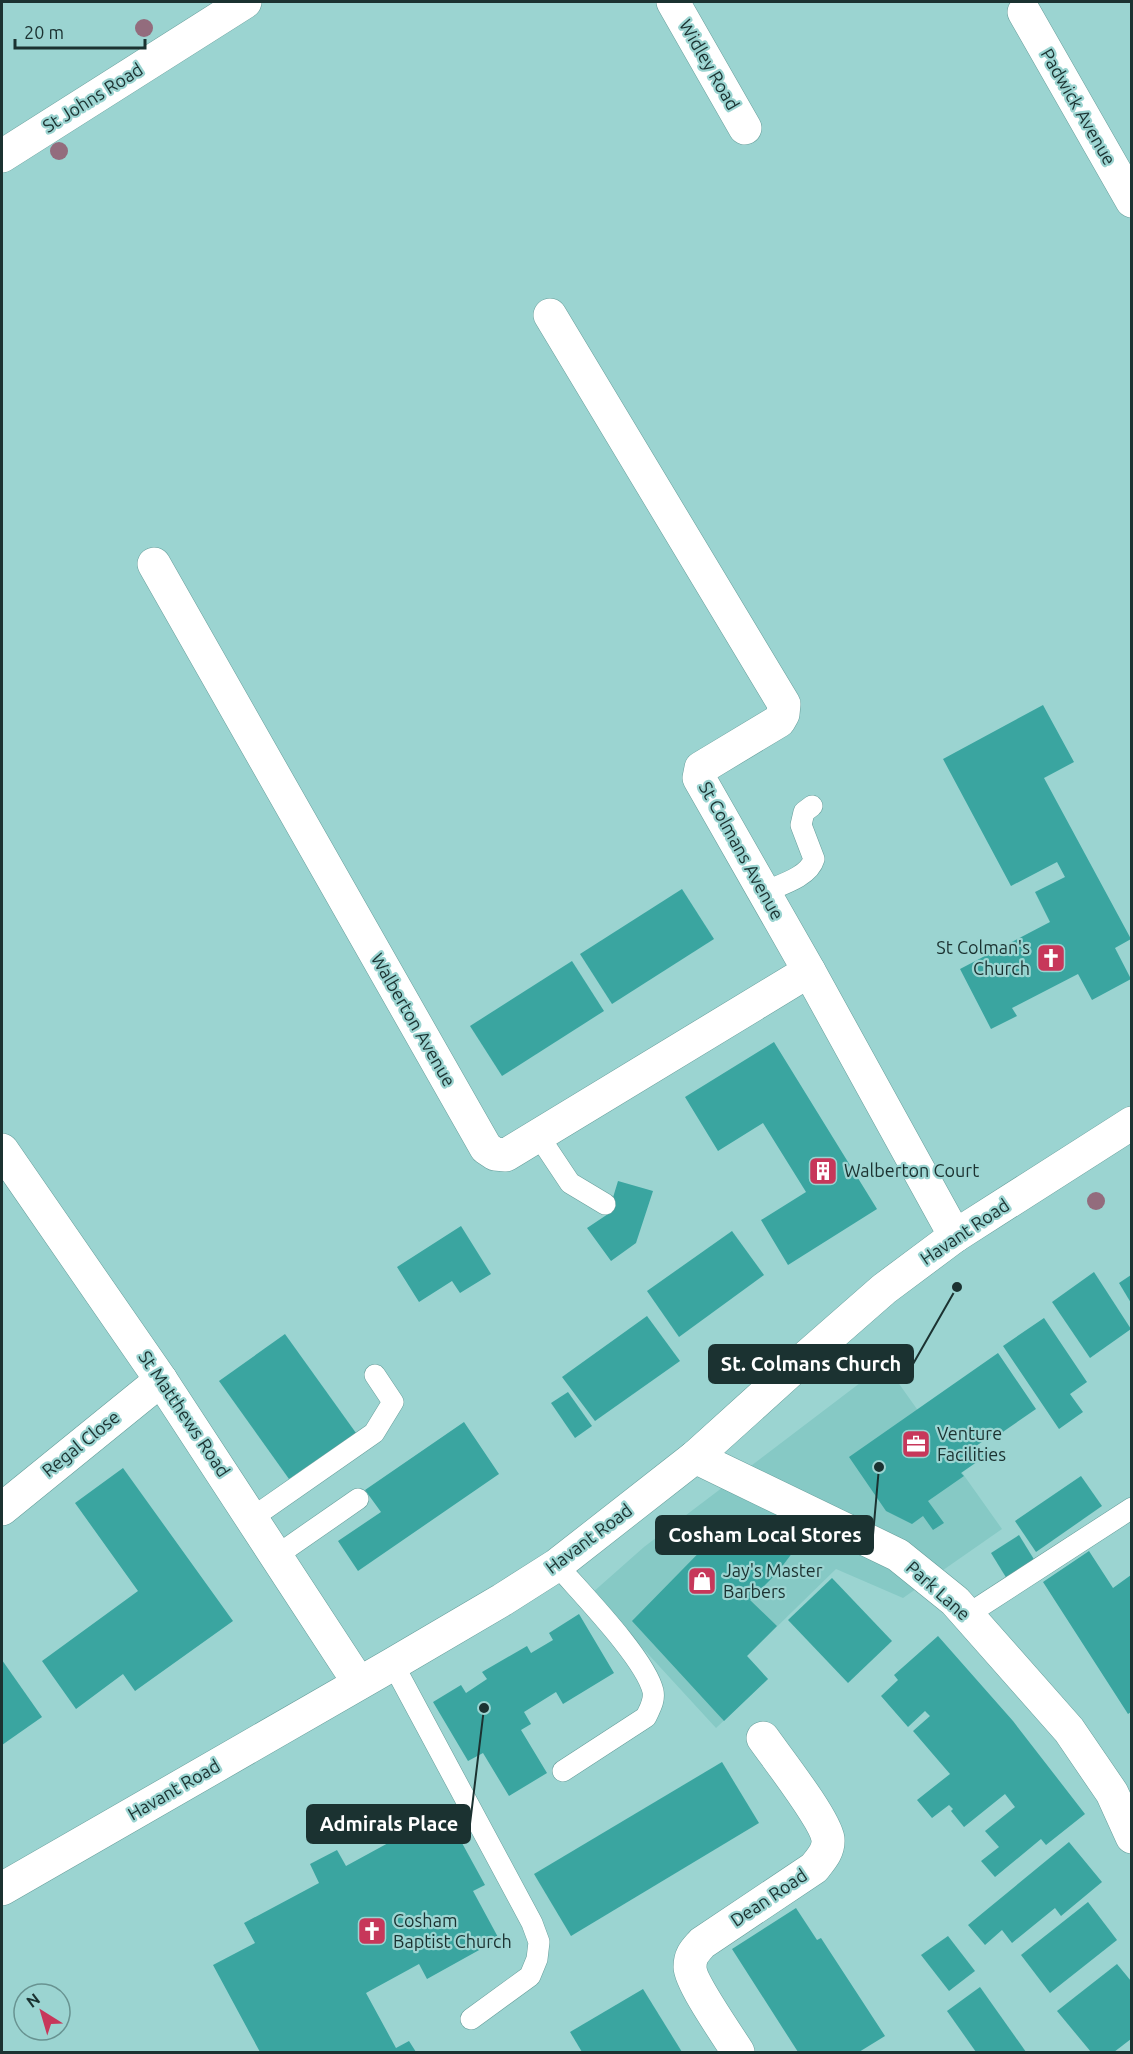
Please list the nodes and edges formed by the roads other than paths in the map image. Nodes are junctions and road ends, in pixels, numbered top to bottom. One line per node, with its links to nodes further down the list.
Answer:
1 (245, 2): 5 (street, St Johns Road)
2 (673, 2): 4 (street, Widley Road)
3 (1024, 12): 6 (street, Padwick Avenue)
4 (745, 128)
5 (2, 156)
6 (1131, 201)
7 (550, 315): 10 (street, St Colmans Avenue)
8 (154, 564): 13 (street, Walberton Avenue)
9 (812, 806): 10 (lane)
10 (765, 892): 11 (street, St Colmans Avenue)
11 (809, 970): 13 (street, Walberton Avenue); 16 (street, St Colmans Avenue)
12 (1131, 1123): 16 (street, Havant Road)
13 (538, 1136): 15 (lane)
14 (2, 1150): 18 (street, St Matthews Road)
15 (604, 1204)
16 (955, 1236): 19 (street, Havant Road)
17 (375, 1374): 23 (lane)
18 (161, 1380): 22 (street, Regal Close); 23 (street, St Matthews Road)
19 (695, 1457): 25 (street, Havant Road); 26 (street, Park Lane)
20 (358, 1499): 24 (lane)
21 (1131, 1508): 26 (lane)
22 (2, 1509)
23 (252, 1518): 24 (street, St Matthews Road)
24 (276, 1556): 28 (street, St Matthews Road)
25 (557, 1564): 27 (street, Havant Road); 30 (lane)
26 (967, 1615): 31 (street, Park Lane)
27 (393, 1664): 28 (street, Havant Road); 33 (lane)
28 (359, 1683): 32 (street, Havant Road)
29 (763, 1738): 34 (street, Dean Road)
30 (563, 1771)
31 (1131, 1837)
32 (2, 1889)
33 (471, 2019)
34 (738, 2052)

